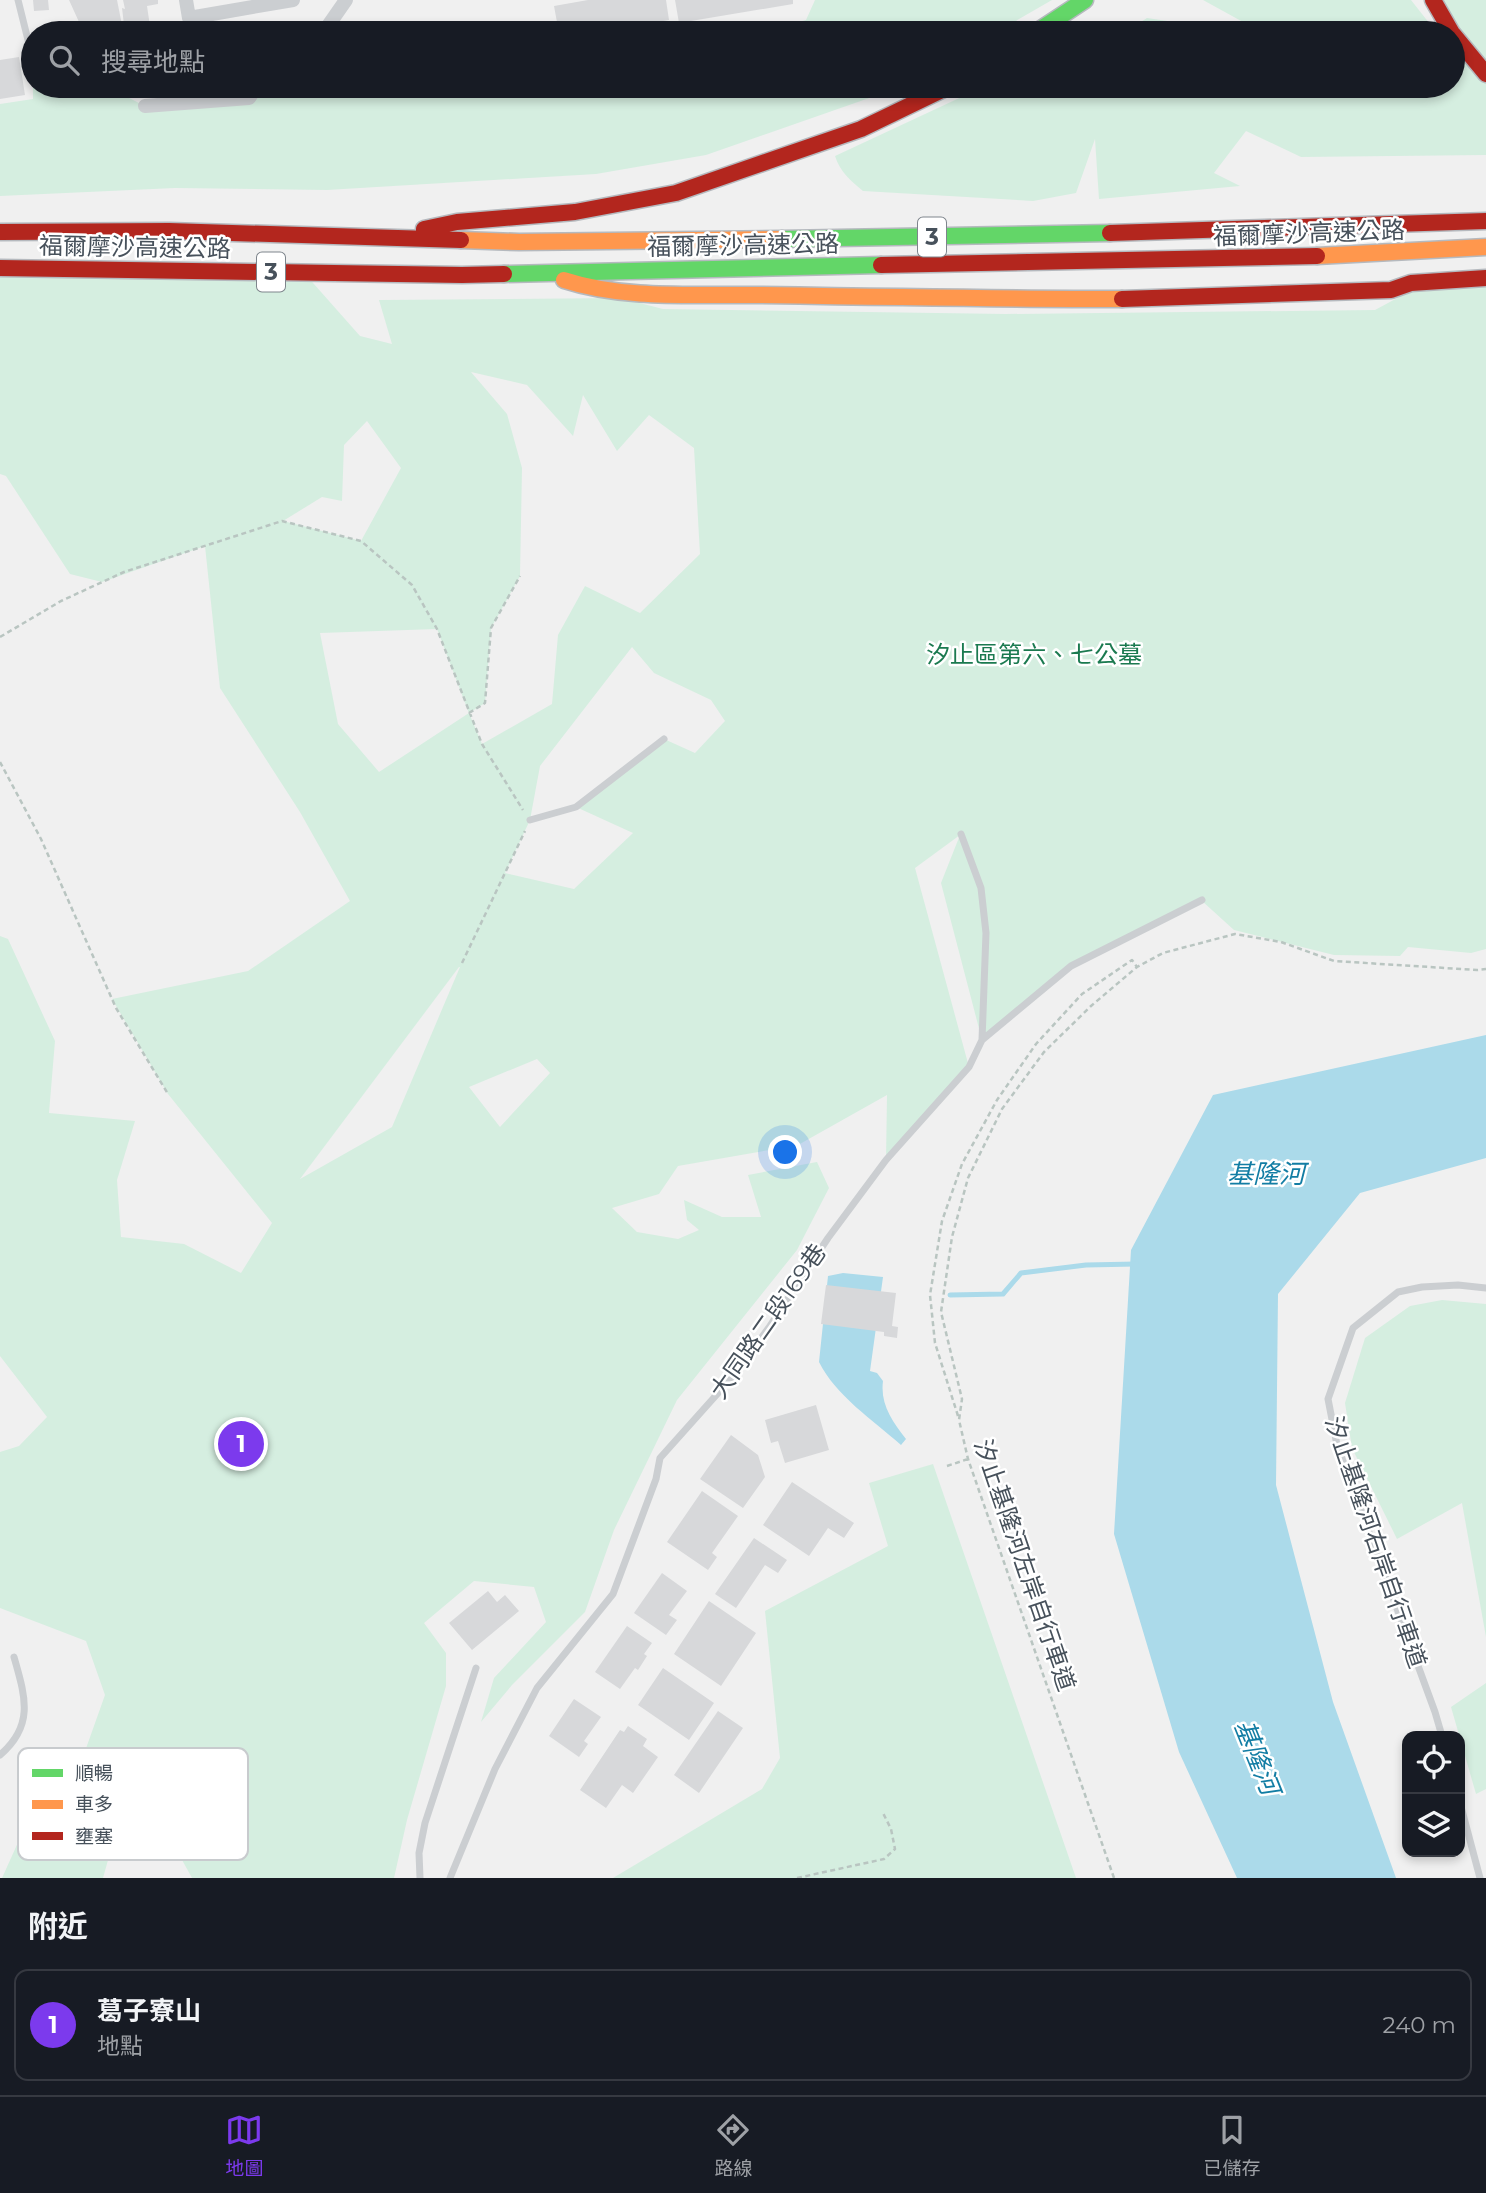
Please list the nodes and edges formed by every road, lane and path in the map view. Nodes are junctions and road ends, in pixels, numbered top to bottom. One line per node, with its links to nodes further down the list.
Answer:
1 (18, 0): 7 (lane)
2 (186, 0): 3 (street)
3 (293, 0)
4 (346, 0): 8 (street)
5 (1085, 0): 9 (highway)
6 (1433, 0): 10 (highway)
7 (23, 21)
8 (331, 21)
9 (1053, 21)
10 (1445, 21)
11 (1465, 49): 12 (highway)
12 (1486, 74)
13 (249, 98): 15 (street)
14 (926, 98): 18 (highway)
15 (145, 106)
16 (1486, 221): 18 (highway, 福爾摩沙高速公路 / 3)
17 (0, 232): 18 (highway, 福爾摩沙高速公路 / 3)
18 (377, 239)
19 (1486, 247): 21 (highway, 福爾摩沙高速公路 / 3)
20 (0, 268): 21 (highway, 福爾摩沙高速公路 / 3)
21 (543, 272): 23 (highway)
22 (1486, 278): 23 (highway)
23 (1391, 290): 24 (highway)
24 (1461, 296)
25 (520, 576): 27 (path)
26 (0, 637): 27 (path)
27 (469, 713): 30 (path)
28 (664, 740): 30 (lane)
29 (0, 762): 37 (path)
30 (530, 820): 33 (path)
31 (961, 834): 36 (lane, 大同路二段169巷)
32 (1202, 901): 36 (lane)
33 (462, 963)
34 (1136, 967): 35 (path, 汐止基隆河左岸自行車道); 39 (path, 汐止基隆河左岸自行車道); 39 (path)
35 (1486, 969)
36 (982, 1040): 49 (lane, 大同路二段169巷)
37 (168, 1094)
38 (1486, 1288): 44 (lane, 汐止基隆河右岸自行車道)
39 (959, 1420): 40 (path, 汐止基隆河左岸自行車道)
40 (968, 1459): 41 (path); 51 (path, 汐止基隆河左岸自行車道)
41 (947, 1466)
42 (14, 1657): 45 (lane)
43 (476, 1668): 48 (lane)
44 (1441, 1731)
45 (0, 1755)
46 (882, 1811): 50 (path)
47 (1465, 1821): 52 (lane)
48 (420, 1878)
49 (450, 1878)
50 (797, 1878)
51 (1114, 1878)
52 (1480, 1878)

